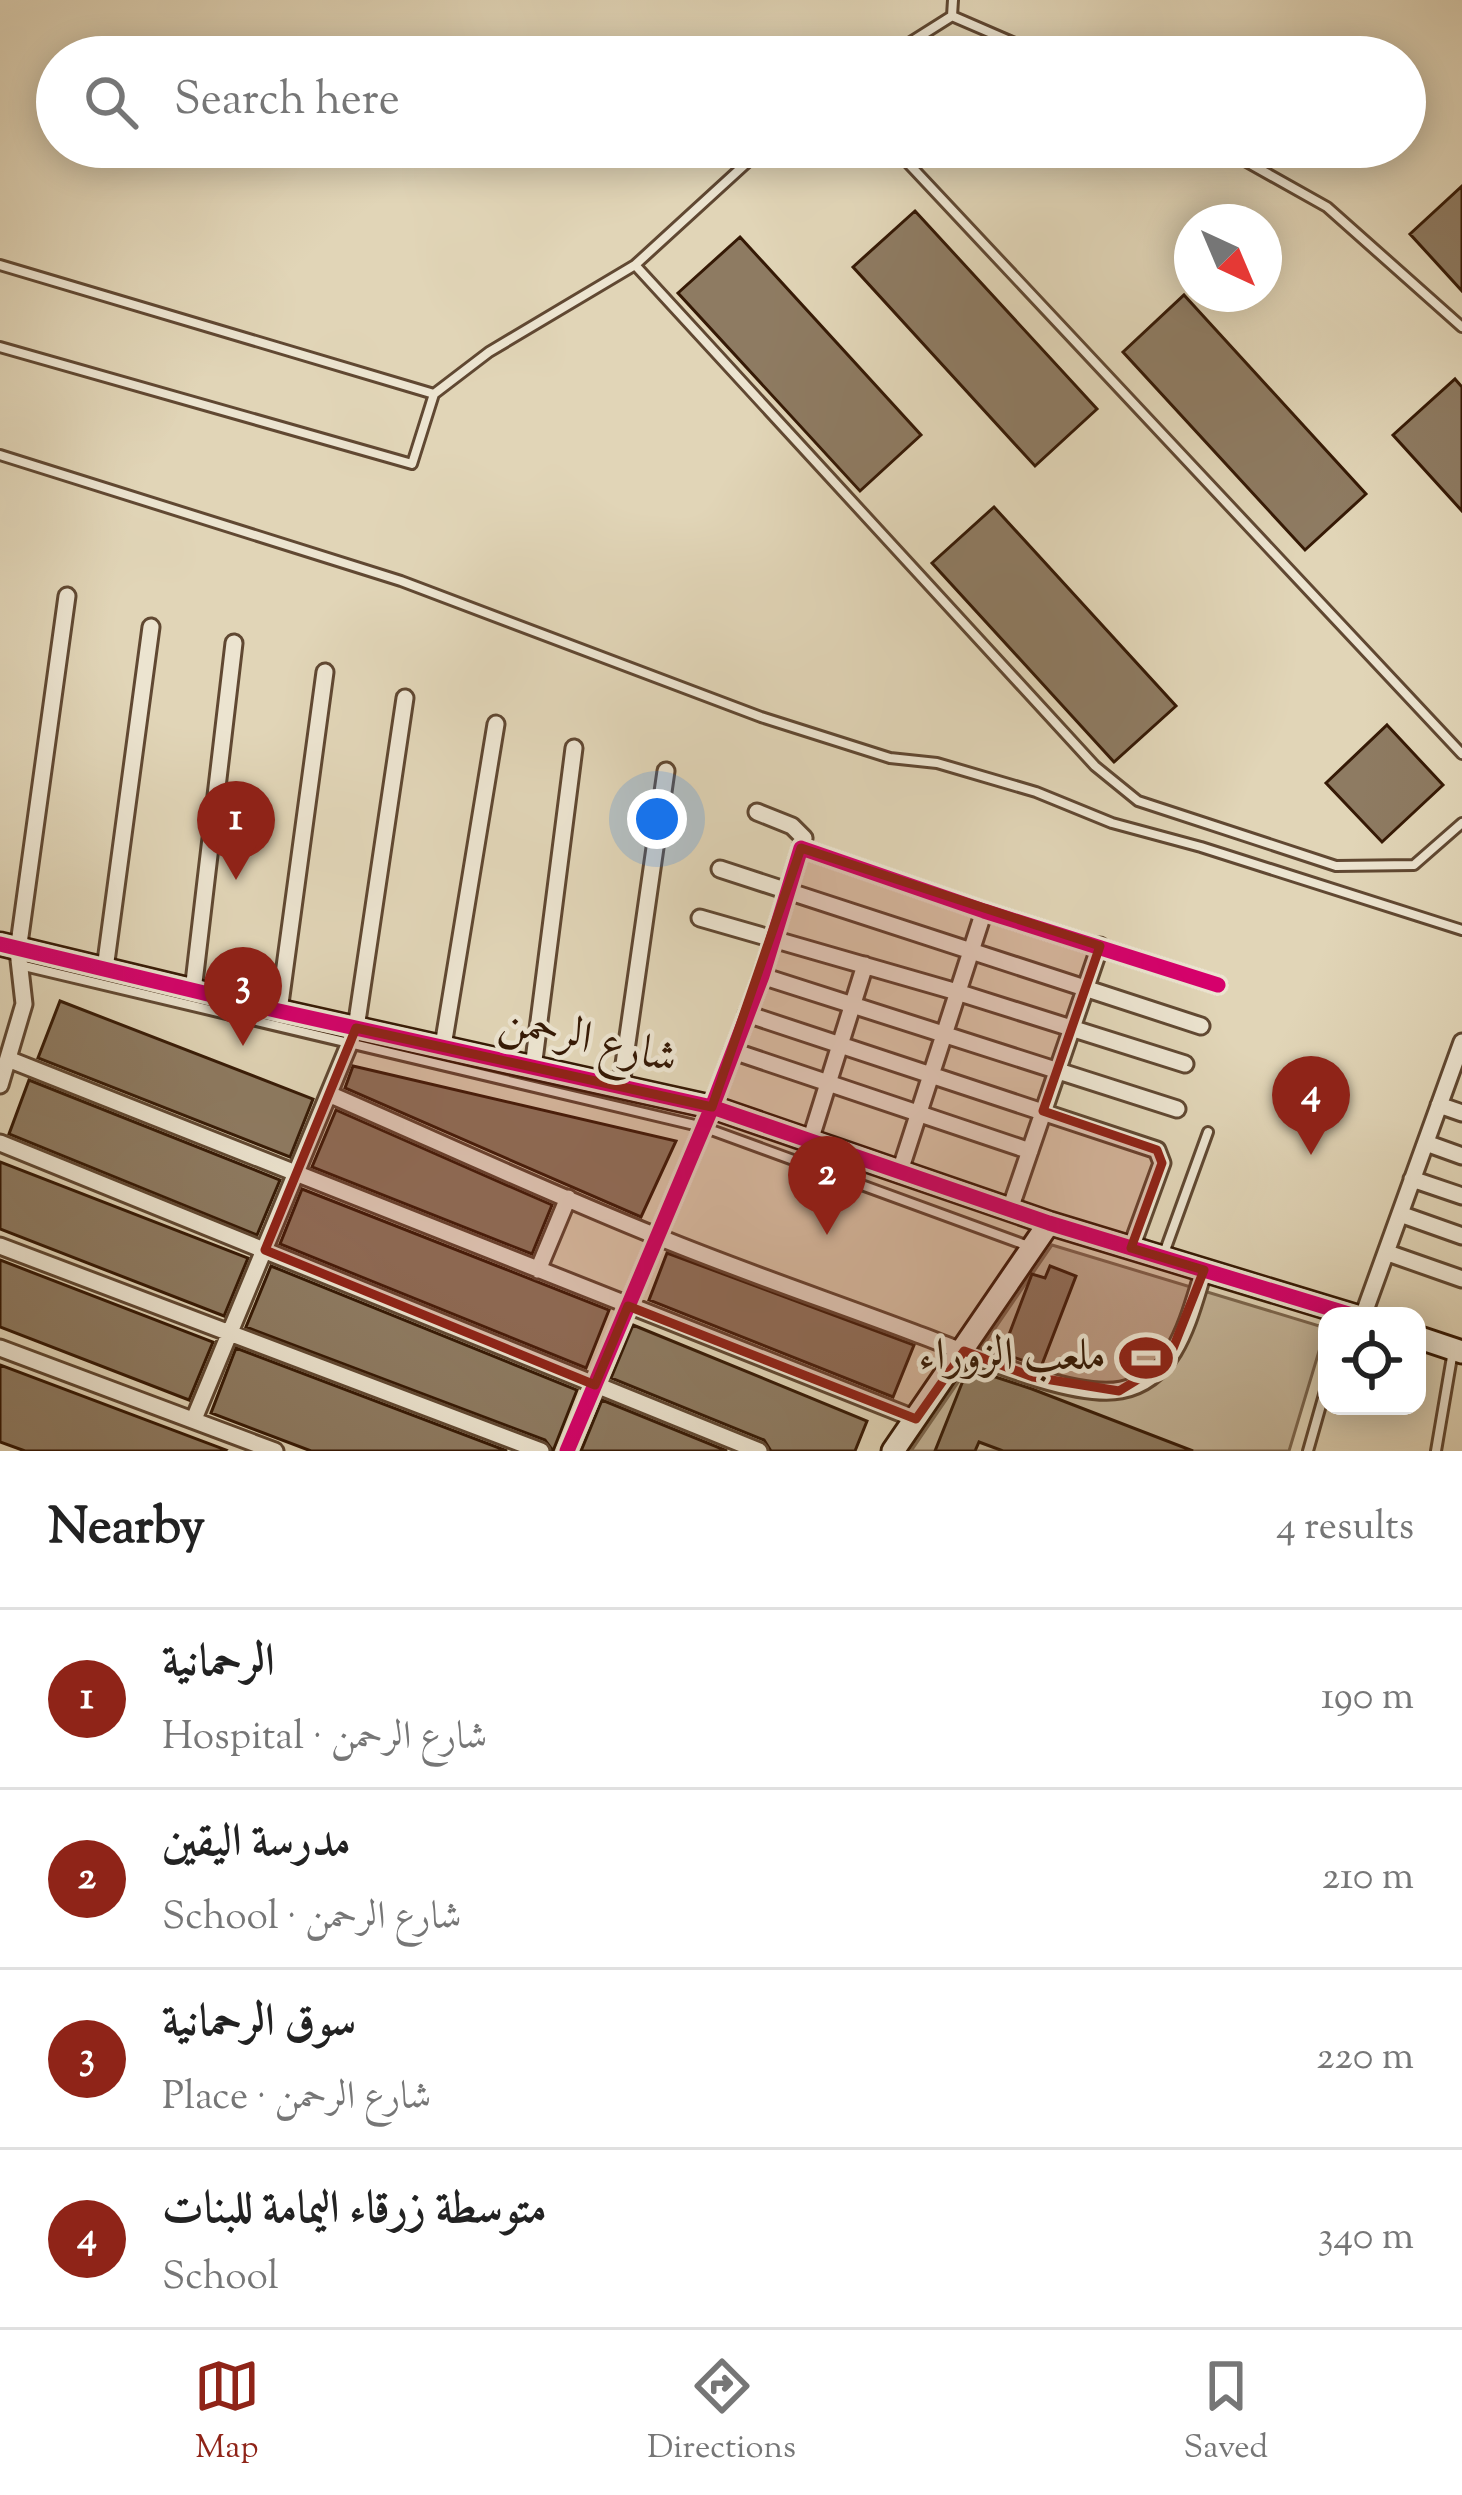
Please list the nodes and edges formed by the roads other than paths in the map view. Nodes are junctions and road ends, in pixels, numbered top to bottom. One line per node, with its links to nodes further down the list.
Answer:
1 (952, 0): 2 (lane)
2 (952, 16): 3 (lane); 4 (lane)
3 (920, 36)
4 (998, 36)
5 (741, 168): 8 (lane)
6 (913, 168): 21 (lane)
7 (1258, 168): 10 (lane)
8 (635, 265): 12 (lane); 24 (lane)
9 (0, 266): 12 (lane)
10 (1462, 327)
11 (0, 347): 12 (lane)
12 (434, 394)
13 (0, 455): 30 (lane)
14 (67, 596): 34 (street)
15 (151, 626): 36 (street)
16 (233, 643): 40 (street)
17 (325, 672): 43 (street)
18 (404, 698): 48 (street)
19 (496, 724): 51 (street)
20 (574, 748): 55 (street)
21 (1462, 754)
22 (666, 771): 61 (street)
23 (758, 812): 25 (street)
24 (1462, 823)
25 (801, 848): 27 (street); 28 (street)
26 (720, 869): 27 (street)
27 (786, 889): 31 (street); 33 (street)
28 (983, 911): 32 (street); 33 (street)
29 (700, 918): 31 (street)
30 (1462, 930)
31 (774, 938): 35 (street); 37 (street)
32 (1100, 946): 38 (street); 39 (street)
33 (970, 951): 39 (street); 41 (street)
34 (9, 953): 36 (street, شارع الرحمن); 48 (lane); 53 (street)
35 (865, 965): 41 (street); 42 (street)
36 (105, 969): 40 (street, شارع الرحمن)
37 (762, 976): 42 (street); 44 (street)
38 (1218, 985)
39 (1085, 988): 45 (street); 46 (street)
40 (193, 991): 43 (street, شارع الرحمن)
41 (957, 992): 46 (street); 47 (street)
42 (851, 1004): 47 (street); 50 (street)
43 (279, 1011): 48 (street, شارع الرحمن)
44 (747, 1014): 50 (street); 52 (street)
45 (1201, 1026)
46 (1072, 1028): 54 (street); 56 (street)
47 (944, 1034): 56 (street); 58 (street)
48 (353, 1036): 51 (street, شارع الرحمن); 62 (street); 68 (lane)
49 (1462, 1042): 57 (street)
50 (839, 1044): 58 (street); 59 (street)
51 (443, 1046): 55 (street, شارع الرحمن)
52 (733, 1051): 59 (street); 68 (street)
53 (8, 1059): 60 (street); 76 (street)
54 (1185, 1064)
55 (533, 1068): 61 (street, شارع الرحمن)
56 (1058, 1070): 64 (street); 65 (street)
57 (1456, 1073): 63 (street)
58 (931, 1075): 65 (street); 66 (street)
59 (828, 1083): 66 (street); 70 (street)
60 (0, 1085)
61 (620, 1085): 68 (street, شارع الرحمن)
62 (331, 1095): 76 (street); 79 (street)
63 (1439, 1106): 67 (street); 72 (street)
64 (1177, 1109)
65 (1043, 1112): 73 (street); 87 (street)
66 (918, 1113): 73 (street); 75 (street)
67 (1462, 1113)
68 (708, 1117): 70 (street, شارع الرحمن); 84 (street); 86 (lane)
69 (1208, 1132): 90 (lane)
70 (810, 1141): 75 (street, شارع الرحمن)
71 (0, 1143): 88 (street)
72 (1426, 1143): 74 (street); 77 (street)
73 (1030, 1151): 80 (street)
74 (1462, 1156)
75 (899, 1174): 80 (street, شارع الرحمن)
76 (297, 1175): 88 (street); 91 (street)
77 (1412, 1179): 78 (street); 81 (street)
78 (1462, 1196)
79 (568, 1198): 84 (street); 91 (street)
80 (1010, 1209): 82 (street, شارع الرحمن)
81 (1400, 1214): 83 (street); 89 (street)
82 (1049, 1223): 86 (street); 87 (street, شارع الرحمن)
83 (1462, 1236)
84 (657, 1237): 94 (street); 100 (street)
85 (0, 1246): 97 (street)
86 (1033, 1248): 100 (street)
87 (1132, 1248): 90 (street, شارع الرحمن)
88 (265, 1250): 97 (street); 102 (street)
89 (1388, 1253): 93 (street); 96 (street)
90 (1162, 1258): 92 (street, شارع الرحمن)
91 (538, 1270): 94 (street)
92 (1204, 1270): 95 (street, شارع الرحمن); 100 (street)
93 (1462, 1279)
94 (628, 1306): 102 (street); 105 (street)
95 (1327, 1307)
96 (1358, 1307)
97 (230, 1332): 104 (street); 107 (street)
98 (1426, 1340): 101 (street)
99 (0, 1348): 104 (street)
100 (964, 1351): 105 (street)
101 (1458, 1351): 112 (lane)
102 (595, 1385): 108 (street); 109 (street)
103 (1318, 1415): 111 (lane)
104 (194, 1419): 106 (street)
105 (916, 1419): 110 (street)
106 (275, 1451)
107 (541, 1451)
108 (567, 1451)
109 (759, 1451)
110 (893, 1451)
111 (1308, 1451)
112 (1436, 1451)

